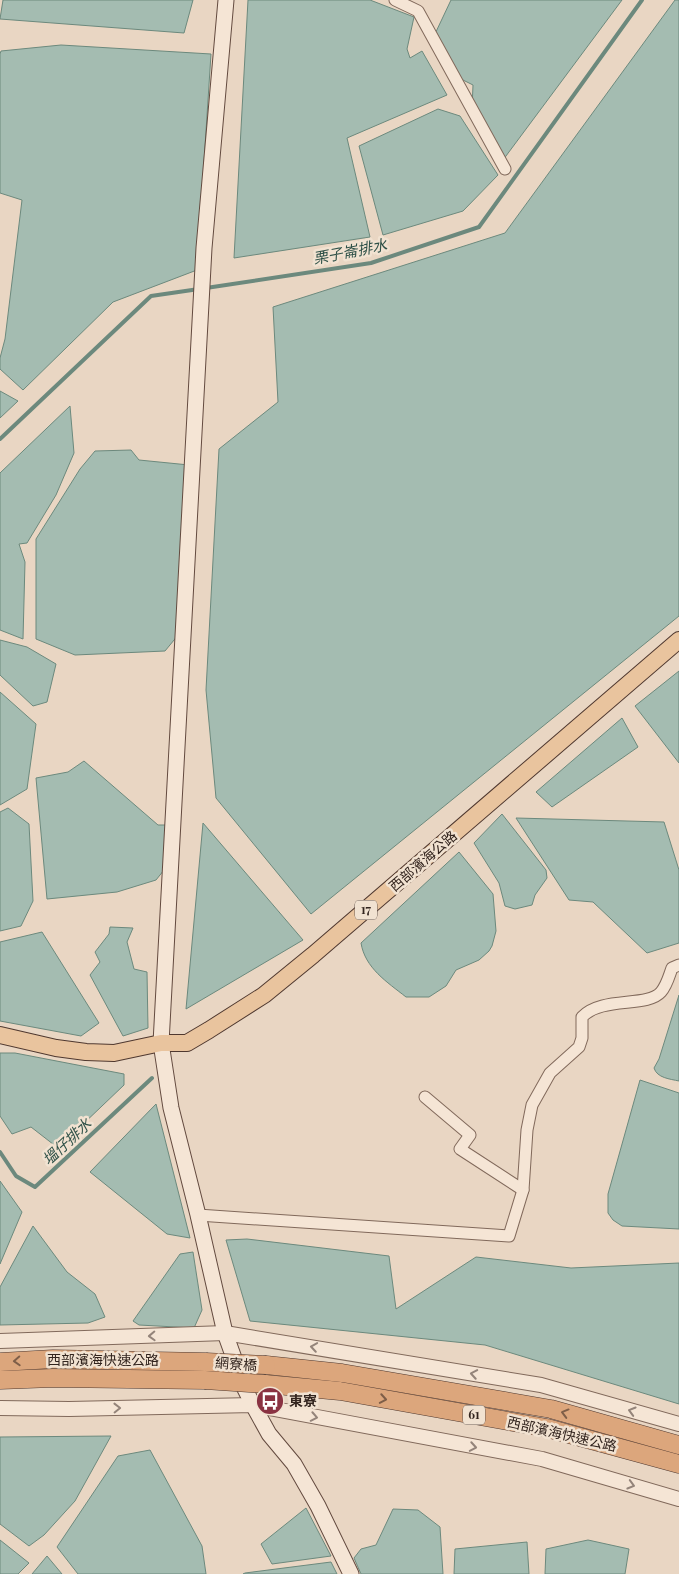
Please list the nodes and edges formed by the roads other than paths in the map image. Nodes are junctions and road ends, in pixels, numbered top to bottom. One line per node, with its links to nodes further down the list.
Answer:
1 (226, 0): 7 (main road)
2 (395, 0): 3 (street)
3 (505, 169)
4 (679, 640): 7 (main road, 西部濱海公路 / 17)
5 (679, 965): 9 (street)
6 (0, 1035): 7 (main road, 西部濱海公路 / 17)
7 (161, 1043): 10 (main road)
8 (425, 1097): 9 (street)
9 (523, 1190): 10 (street)
10 (198, 1216): 11 (main road)
11 (225, 1333): 12 (street, one-way to 12); 19 (main road); 21 (street, one-way to 11)
12 (0, 1341)
13 (0, 1362): 14 (highway, 西部濱海快速公路 / 61, one-way to 13)
14 (206, 1362): 15 (highway, 網寮橋 / 61, bridge)
15 (266, 1366): 22 (highway, 西部濱海快速公路 / 61, one-way to 15)
16 (0, 1380): 17 (highway, 西部濱海快速公路 / 61)
17 (205, 1380): 18 (highway, 網寮橋 / 61, bridge)
18 (265, 1384): 23 (highway, 西部濱海快速公路 / 61, one-way to 23)
19 (254, 1405): 20 (street, one-way to 19); 24 (street, one-way to 24); 25 (main road)
20 (0, 1408)
21 (679, 1424)
22 (679, 1445)
23 (679, 1464)
24 (679, 1499)
25 (351, 1574)

